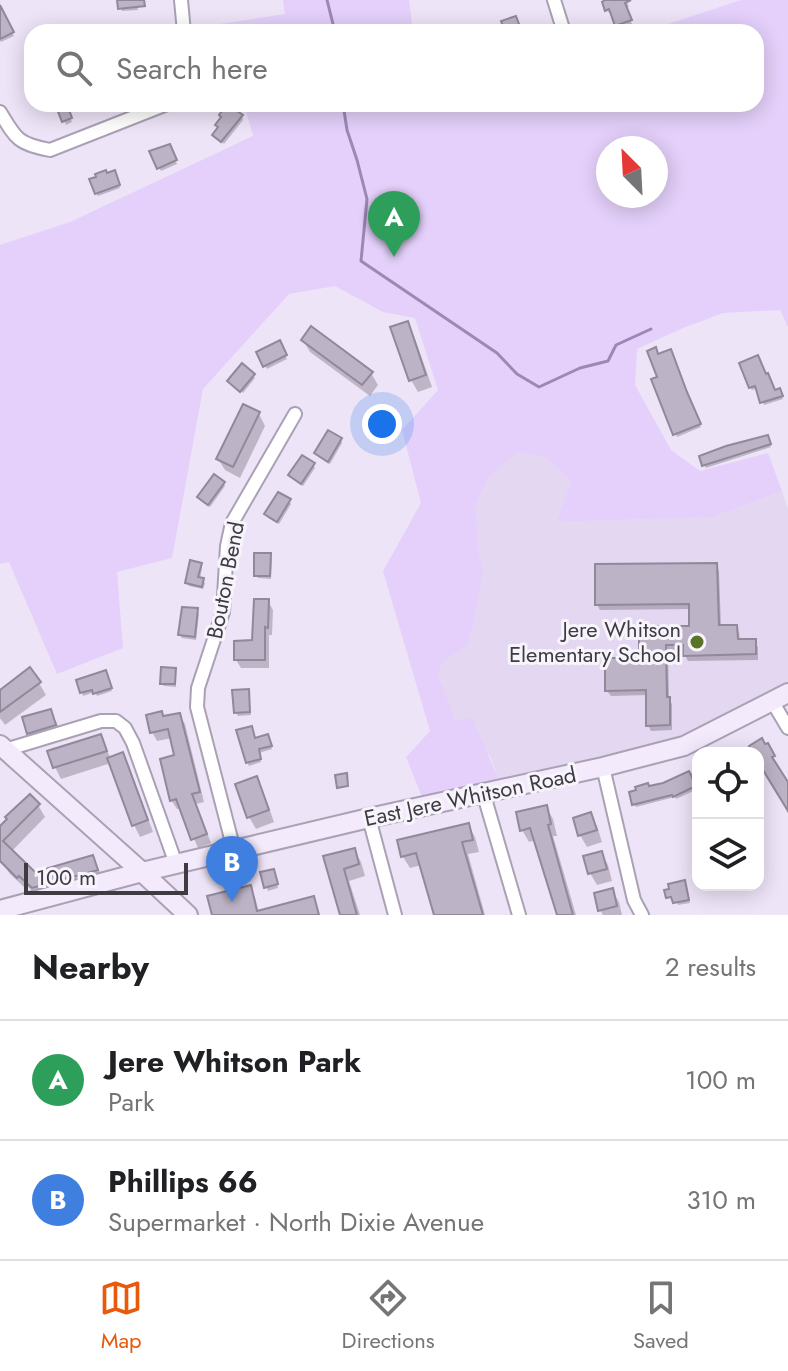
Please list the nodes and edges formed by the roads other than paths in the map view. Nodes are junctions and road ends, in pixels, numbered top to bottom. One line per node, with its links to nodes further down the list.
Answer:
1 (181, 0): 3 (street)
2 (554, 0): 4 (street)
3 (183, 24)
4 (562, 24)
5 (0, 112): 6 (street)
6 (147, 112)
7 (295, 414): 14 (street, Bouton Bend)
8 (780, 697): 9 (street); 11 (street, East Jere Whitson Road)
9 (788, 728)
10 (3, 747): 15 (street); 16 (street)
11 (603, 767): 12 (street, East Jere Whitson Road); 21 (street)
12 (483, 792): 13 (street, East Jere Whitson Road); 20 (street)
13 (369, 818): 14 (street, East Jere Whitson Road); 19 (street)
14 (234, 850): 15 (street, East Jere Whitson Road)
15 (176, 864): 16 (street, East Jere Whitson Road)
16 (142, 872): 17 (street, East Jere Whitson Road); 18 (street)
17 (7, 911)
18 (188, 915)
19 (395, 915)
20 (519, 915)
21 (642, 915)

